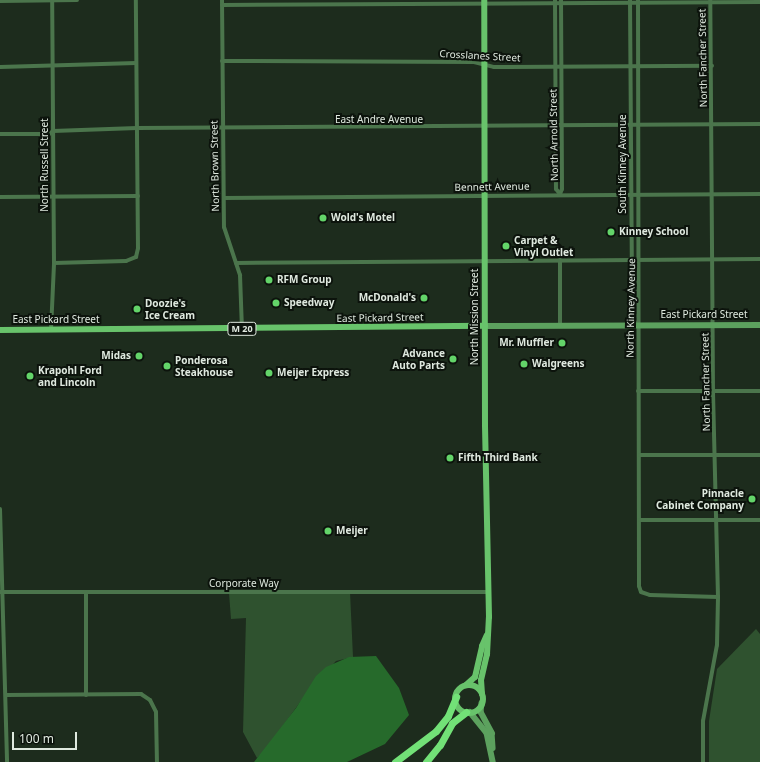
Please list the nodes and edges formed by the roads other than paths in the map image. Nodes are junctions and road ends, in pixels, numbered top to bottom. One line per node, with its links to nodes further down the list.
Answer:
1 (52, 0): 2 (street); 4 (street); 16 (street, North Russell Street)
2 (77, 0)
3 (136, 0): 14 (street)
4 (0, 1)
5 (222, 2): 6 (street); 13 (street, North Brown Street)
6 (484, 2): 7 (street); 15 (main road, North Mission Street)
7 (555, 2): 8 (street); 17 (street, North Arnold Street)
8 (561, 2): 9 (street); 18 (street, North Arnold Street)
9 (630, 2): 10 (street); 19 (street, South Kinney Avenue)
10 (638, 2): 11 (street); 20 (street, North Kinney Avenue)
11 (710, 2): 12 (street); 21 (street, North Fancher Street)
12 (760, 2)
13 (222, 61): 15 (street, Crosslanes Street); 31 (street, North Brown Street)
14 (136, 63): 16 (street); 30 (street)
15 (484, 64): 17 (street, Crosslanes Street); 29 (main road, North Mission Street)
16 (52, 65): 22 (street); 32 (street, North Russell Street)
17 (555, 66): 18 (street, Crosslanes Street); 25 (street, North Arnold Street)
18 (561, 66): 19 (street, Crosslanes Street); 26 (street, North Arnold Street)
19 (630, 66): 20 (street, Crosslanes Street); 27 (street, South Kinney Avenue)
20 (639, 66): 21 (street, Crosslanes Street); 28 (street, North Kinney Avenue)
21 (712, 66): 24 (street, North Fancher Street)
22 (0, 67)
23 (760, 124): 24 (street, East Andre Avenue)
24 (712, 125): 28 (street, East Andre Avenue); 39 (street, North Fancher Street)
25 (555, 126): 26 (street, East Andre Avenue); 29 (street, East Andre Avenue); 34 (street, North Arnold Street)
26 (562, 126): 27 (street, East Andre Avenue); 34 (street, North Arnold Street)
27 (631, 126): 28 (street, East Andre Avenue); 35 (street, South Kinney Avenue)
28 (639, 126): 36 (street, North Kinney Avenue)
29 (485, 127): 31 (street, East Andre Avenue); 38 (main road, North Mission Street)
30 (137, 128): 31 (street, East Andre Avenue); 32 (street, East Andre Avenue); 40 (street)
31 (222, 129): 43 (street, North Brown Street)
32 (54, 130): 33 (street, East Andre Avenue); 42 (street, North Russell Street)
33 (0, 134)
34 (560, 194): 35 (street, Bennett Avenue); 38 (street, Bennett Avenue)
35 (630, 194): 36 (street, Bennett Avenue); 45 (street, South Kinney Avenue)
36 (640, 194): 39 (street, Bennett Avenue); 48 (street, North Kinney Avenue)
37 (760, 194): 39 (street, Bennett Avenue)
38 (486, 195): 43 (street, Bennett Avenue); 49 (main road, North Mission Street)
39 (712, 195): 44 (street, North Fancher Street)
40 (138, 196): 42 (street); 50 (street)
41 (0, 197): 42 (street)
42 (53, 198): 50 (street, North Russell Street)
43 (224, 198): 51 (street, North Brown Street)
44 (712, 258): 46 (street); 48 (street); 52 (street, North Fancher Street)
45 (631, 259): 47 (street); 48 (street); 56 (street, South Kinney Avenue)
46 (760, 259)
47 (560, 260): 49 (street); 55 (street)
48 (640, 260): 56 (street, North Kinney Avenue)
49 (485, 261): 51 (street); 54 (main road, North Mission Street)
50 (54, 263): 59 (street, North Russell Street)
51 (236, 263): 57 (street, North Brown Street)
52 (713, 325): 53 (main road, East Pickard Street); 56 (main road, East Pickard Street); 60 (street, North Fancher Street)
53 (760, 325)
54 (485, 326): 55 (main road, East Pickard Street); 57 (main road, East Pickard Street / M 20); 72 (main road, North Mission Street)
55 (560, 326): 56 (main road, East Pickard Street)
56 (637, 326): 61 (street, North Kinney Avenue)
57 (242, 329): 59 (main road, East Pickard Street / M 20)
58 (0, 330): 59 (main road, East Pickard Street / M 20)
59 (51, 330)
60 (713, 390): 61 (street); 62 (street); 64 (street, North Fancher Street)
61 (638, 391): 63 (street, North Kinney Avenue)
62 (760, 391)
63 (640, 455): 64 (street); 67 (street, North Kinney Avenue)
64 (715, 455): 65 (street); 69 (street, North Fancher Street)
65 (760, 455)
66 (0, 509): 70 (street)
67 (640, 520): 69 (street); 73 (street, North Kinney Avenue)
68 (760, 520): 69 (street)
69 (715, 521): 73 (street, North Fancher Street)
70 (1, 592): 71 (street, Corporate Way); 77 (street)
71 (86, 592): 72 (street, Corporate Way); 78 (street)
72 (489, 592): 74 (main road, North Mission Street)
73 (718, 597): 88 (street, North Fancher Street)
74 (488, 633): 75 (main road, North Mission Street); 76 (main road, North Mission Street)
75 (465, 686): 76 (main road); 79 (main road, North Mission Street)
76 (482, 694): 80 (main road, North Mission Street)
77 (6, 695): 78 (street); 83 (street)
78 (86, 695): 84 (street)
79 (456, 697): 81 (main road, North Mission Street); 85 (highway)
80 (482, 704): 81 (main road); 82 (main road, North Mission Street)
81 (468, 712): 82 (main road, North Mission Street); 86 (highway)
82 (493, 752): 87 (main road, North Mission Street)
83 (7, 762)
84 (157, 762)
85 (395, 762)
86 (426, 762)
87 (493, 762)
88 (703, 762)

